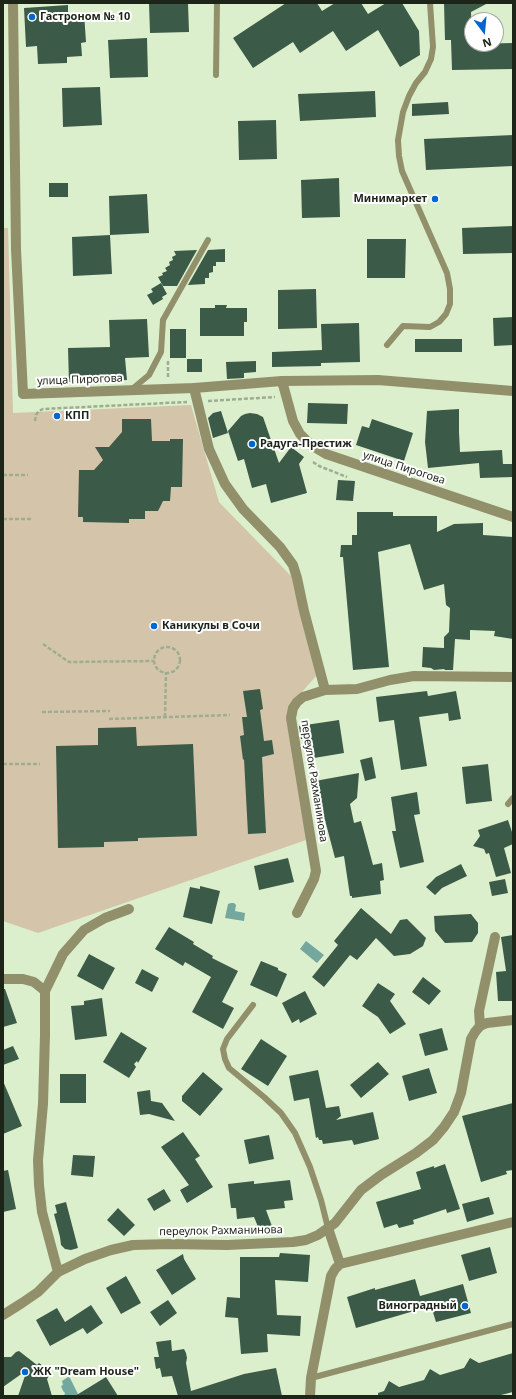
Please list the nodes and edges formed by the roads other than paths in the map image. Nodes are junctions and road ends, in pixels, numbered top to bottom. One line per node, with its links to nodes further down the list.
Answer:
1 (13, 3): 9 (street, улица Пирогова)
2 (217, 3): 4 (lane)
3 (430, 3): 6 (lane)
4 (216, 75)
5 (208, 240): 9 (lane)
6 (387, 345)
7 (282, 381): 8 (street, улица Пирогова); 10 (street, улица Пирогова); 11 (street, улица Пирогова)
8 (194, 388): 9 (street, улица Пирогова); 13 (street)
9 (131, 390)
10 (513, 391)
11 (513, 517)
12 (513, 677): 13 (street, переулок Рахманинова)
13 (325, 690): 17 (street, переулок Рахманинова)
14 (513, 798): 15 (lane)
15 (508, 804)
16 (129, 909): 20 (street)
17 (297, 913)
18 (495, 937): 23 (street)
19 (3, 979): 20 (street)
20 (45, 991): 27 (street)
21 (253, 1005): 25 (lane)
22 (513, 1020): 23 (street)
23 (480, 1026): 25 (street, переулок Рахманинова)
24 (513, 1222): 26 (street)
25 (328, 1228): 26 (street); 27 (street, переулок Рахманинова)
26 (340, 1264): 30 (street)
27 (58, 1272): 28 (street, переулок Рахманинова)
28 (3, 1315)
29 (513, 1324): 30 (lane)
30 (311, 1378): 31 (street)
31 (310, 1396)

